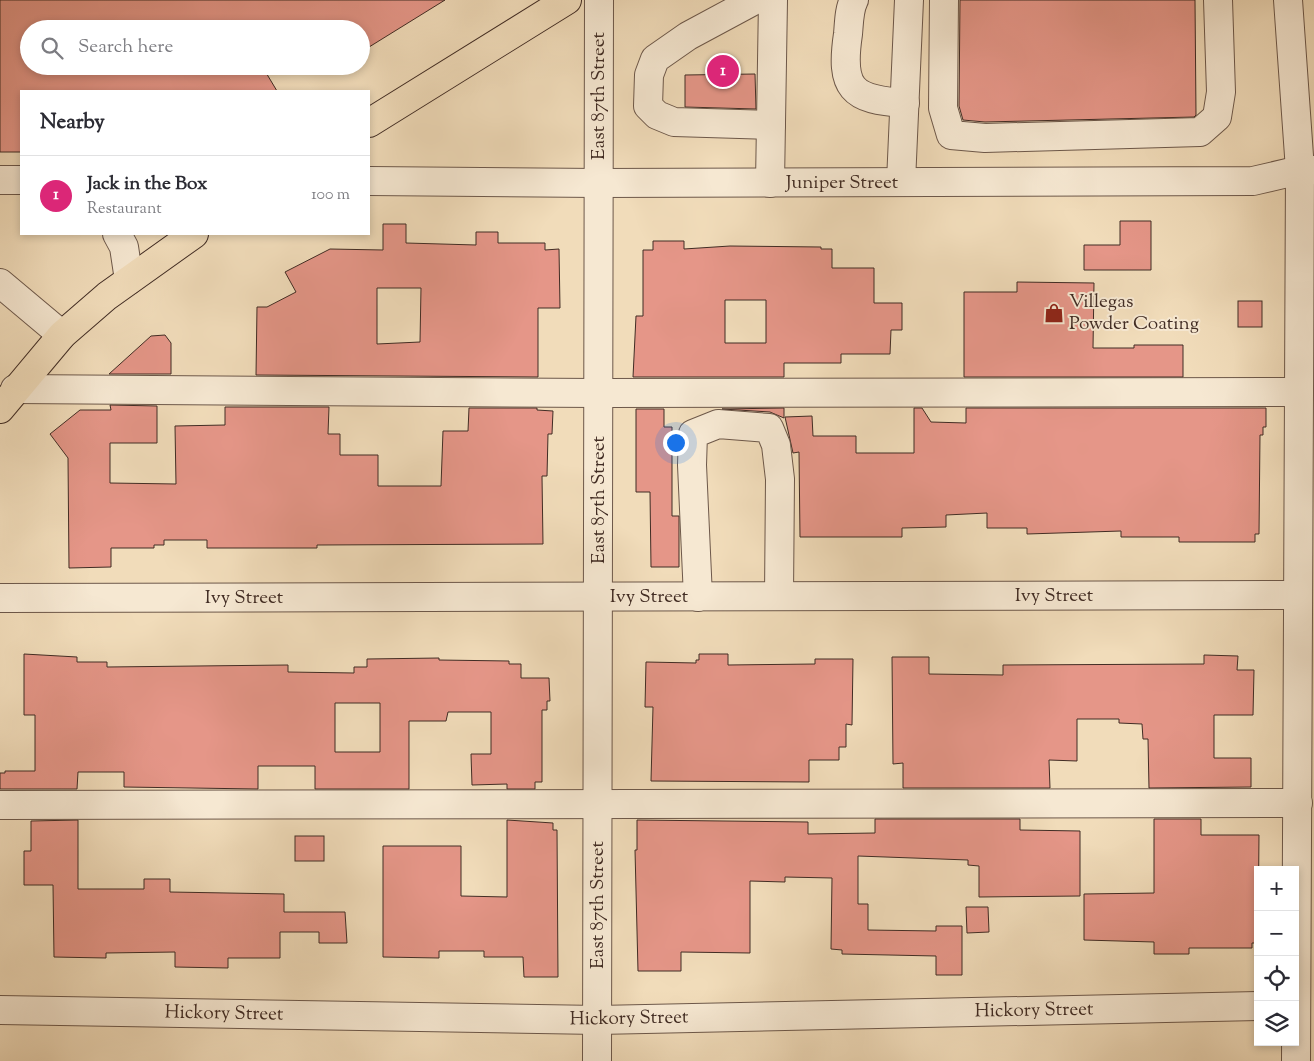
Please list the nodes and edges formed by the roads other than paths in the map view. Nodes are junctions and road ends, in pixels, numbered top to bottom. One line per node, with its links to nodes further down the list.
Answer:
1 (567, 0): 11 (main road)
2 (599, 0): 18 (street, East 87th Street)
3 (756, 0): 12 (street)
4 (773, 0): 12 (street)
5 (854, 0): 10 (street)
6 (909, 0): 10 (street)
7 (944, 0): 8 (street)
8 (1218, 0)
9 (1288, 0): 13 (street)
10 (905, 103): 17 (street)
11 (370, 121)
12 (771, 124): 19 (street)
13 (1307, 170): 17 (street, Juniper Street); 25 (street)
14 (0, 180): 15 (street)
15 (20, 180)
16 (370, 181): 18 (street, Juniper Street)
17 (901, 182): 19 (street, Juniper Street)
18 (599, 183): 19 (street, Juniper Street); 26 (street, East 87th Street)
19 (770, 183)
20 (118, 235): 22 (street)
21 (193, 235): 22 (main road)
22 (129, 280): 24 (main road)
23 (0, 284): 24 (street)
24 (62, 335): 27 (main road)
25 (1299, 392): 26 (street); 28 (street)
26 (599, 393): 27 (street); 30 (street, East 87th Street)
27 (7, 399)
28 (1298, 595): 29 (street, Ivy Street); 33 (street)
29 (778, 596): 31 (street, Ivy Street); 31 (street)
30 (598, 597): 31 (street, Ivy Street); 32 (street, Ivy Street); 34 (street, East 87th Street)
31 (698, 597)
32 (0, 598)
33 (1304, 786): 34 (street); 36 (street)
34 (598, 802): 35 (street); 39 (street, East 87th Street)
35 (0, 805)
36 (1296, 1001)
37 (1254, 1006): 39 (street, Hickory Street)
38 (0, 1010): 39 (street, Hickory Street)
39 (598, 1020): 41 (street, East 87th Street)
40 (1296, 1046): 42 (street)
41 (598, 1061)
42 (1296, 1061)

